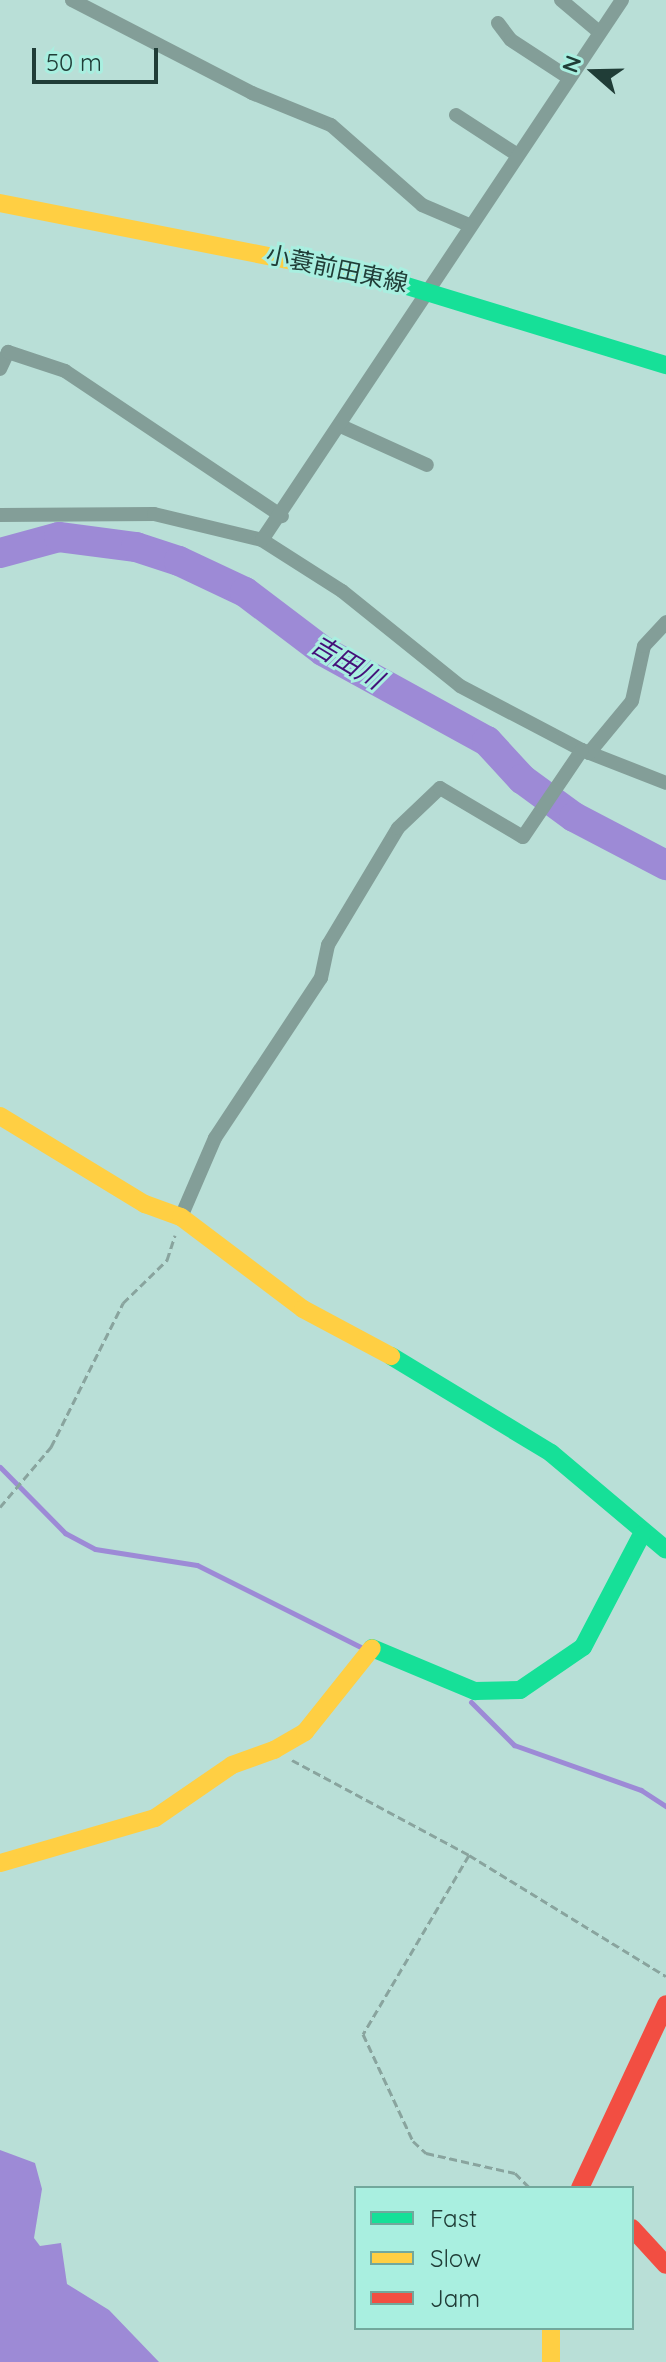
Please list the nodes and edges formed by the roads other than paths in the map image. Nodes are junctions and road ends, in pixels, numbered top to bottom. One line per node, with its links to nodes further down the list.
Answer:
1 (72, 0): 10 (street)
2 (561, 0): 5 (street)
3 (622, 0): 5 (street)
4 (498, 23): 6 (street)
5 (598, 31): 6 (street)
6 (566, 76): 8 (street)
7 (456, 115): 8 (street)
8 (516, 154): 10 (street)
9 (0, 203): 11 (street, 小蓑前田東線)
10 (469, 225): 11 (street)
11 (427, 288): 12 (street, 小蓑前田東線); 14 (street)
12 (666, 365)
13 (0, 369): 17 (street)
14 (343, 427): 15 (street); 17 (street)
15 (427, 465)
16 (0, 515): 18 (street)
17 (282, 516): 18 (street)
18 (262, 540): 20 (street)
19 (666, 622): 20 (street)
20 (585, 752): 21 (street); 23 (street)
21 (666, 783)
22 (0, 1116): 23 (street)
23 (181, 1217): 24 (street)
24 (642, 1534): 25 (street); 26 (street)
25 (666, 1550)
26 (0, 1863)
27 (666, 2004): 28 (street)
28 (581, 2186)
29 (634, 2230): 30 (street)
30 (666, 2265)
31 (551, 2330): 32 (street)
32 (551, 2362)

